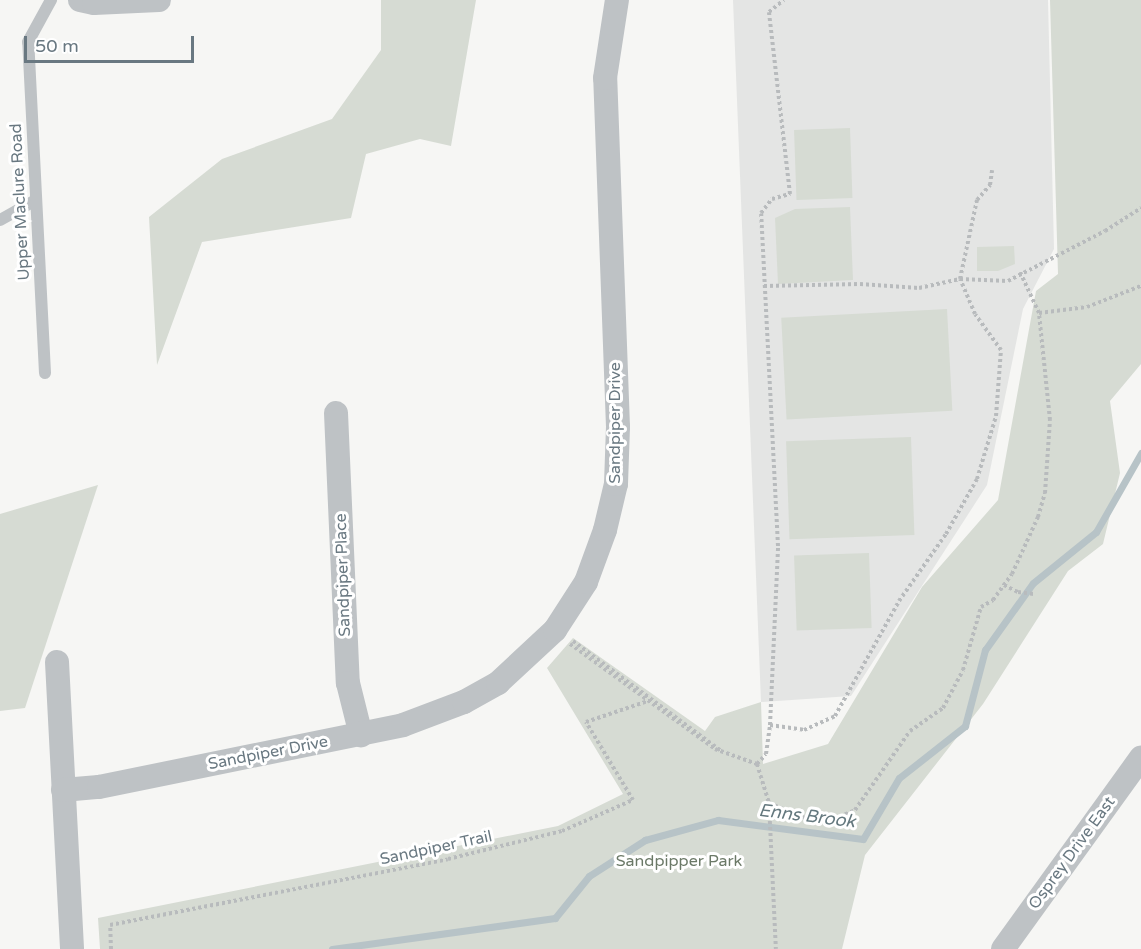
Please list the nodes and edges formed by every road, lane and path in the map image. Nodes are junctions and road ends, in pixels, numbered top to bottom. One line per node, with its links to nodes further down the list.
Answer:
1 (51, 0): 7 (lane, Upper Maclure Road)
2 (80, 0): 3 (street)
3 (159, 0)
4 (617, 0): 22 (street, Sandpiper Drive)
5 (784, 0): 12 (path)
6 (992, 170): 11 (path)
7 (36, 200): 9 (lane); 15 (lane, Upper Maclure Road)
8 (1141, 208): 10 (path)
9 (0, 220)
10 (1020, 272): 11 (path); 14 (path)
11 (960, 279): 12 (path); 21 (path)
12 (764, 286): 21 (path)
13 (1141, 286): 14 (path)
14 (1040, 313): 17 (path)
15 (45, 373)
16 (336, 413): 22 (street, Sandpiper Place)
17 (1004, 585): 18 (path); 27 (path)
18 (1034, 594)
19 (57, 662): 26 (street)
20 (648, 701): 23 (path); 23 (path); 29 (path, Sandpiper Trail)
21 (770, 725): 25 (path)
22 (360, 735): 26 (street, Sandpiper Drive)
23 (722, 751): 25 (path)
24 (1141, 758): 31 (street, Osprey Drive East)
25 (758, 764): 27 (path)
26 (63, 790): 28 (street)
27 (769, 803): 30 (path)
28 (72, 949)
29 (111, 949)
30 (776, 949)
31 (1003, 949)

